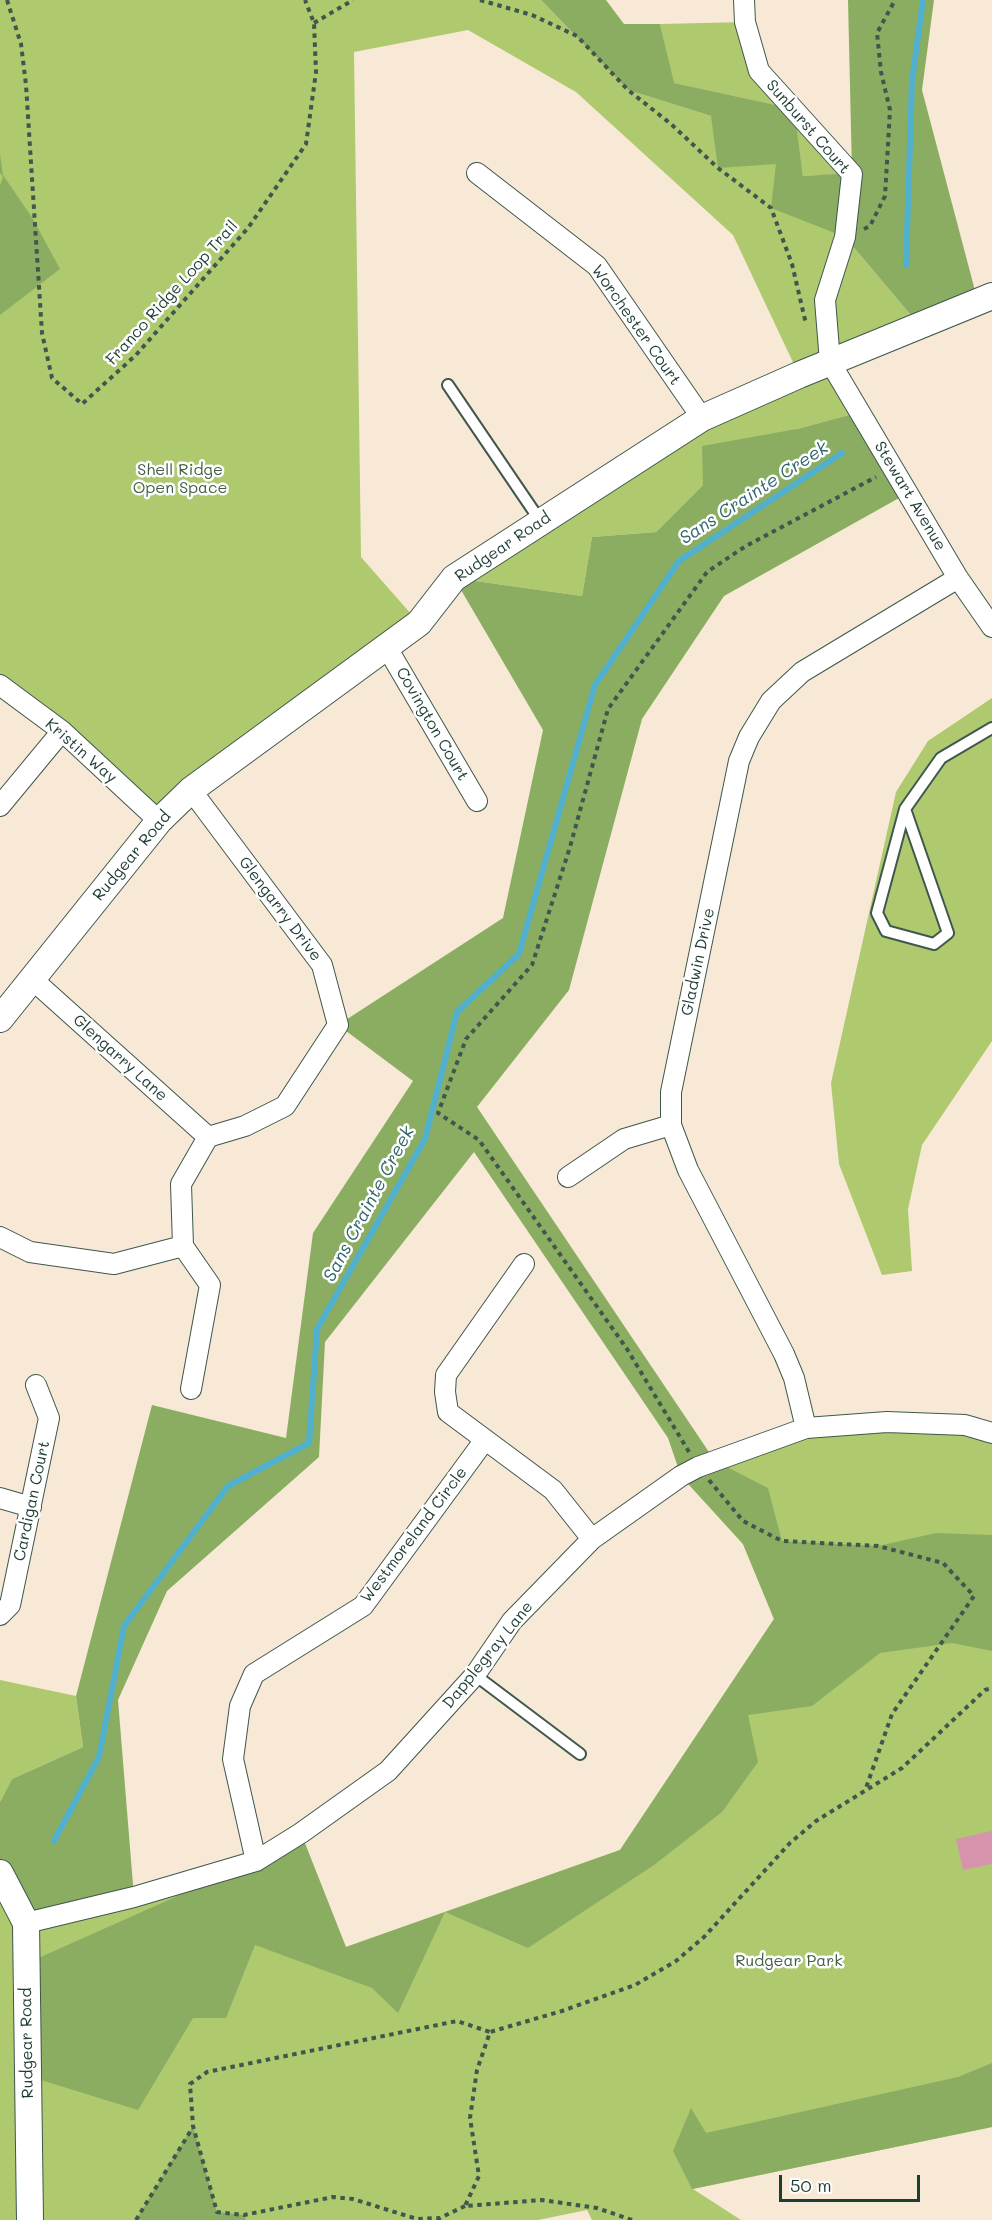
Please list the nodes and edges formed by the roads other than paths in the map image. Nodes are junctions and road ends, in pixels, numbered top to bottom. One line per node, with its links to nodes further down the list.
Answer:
1 (744, 0): 4 (street, Sunburst Court)
2 (477, 173): 6 (street, Worchester Court)
3 (992, 296): 4 (street, Rudgear Road)
4 (830, 362): 6 (street, Rudgear Road); 8 (street, Stewart Avenue)
5 (448, 385): 7 (lane)
6 (702, 418): 7 (street, Rudgear Road)
7 (541, 522): 10 (street, Rudgear Road)
8 (958, 578): 9 (street, Stewart Avenue); 21 (street, Gladwin Drive)
9 (992, 627)
10 (386, 646): 14 (street, Rudgear Road); 15 (street, Covington Court)
11 (0, 685): 13 (street, Kristin Way)
12 (992, 728): 17 (lane)
13 (62, 731): 16 (street); 18 (street, Kristin Way)
14 (191, 790): 18 (street, Rudgear Road); 22 (street, Glengarry Drive)
15 (477, 801)
16 (0, 806)
17 (905, 809): 17 (lane)
18 (159, 821): 19 (street, Rudgear Road)
19 (32, 980): 20 (street, Rudgear Road); 22 (street, Glengarry Lane)
20 (0, 1019)
21 (671, 1125): 23 (street); 29 (street, Gladwin Drive)
22 (208, 1137): 25 (street)
23 (568, 1177)
24 (0, 1237): 25 (street)
25 (183, 1246): 28 (street)
26 (524, 1264): 31 (street)
27 (36, 1385): 33 (street, Cardigan Court)
28 (191, 1389)
29 (806, 1428): 30 (street, Dapplegray Lane); 34 (street, Dapplegray Lane)
30 (992, 1433)
31 (484, 1441): 34 (street); 38 (street, Westmoreland Circle)
32 (0, 1498): 33 (street)
33 (31, 1507): 35 (street, Cardigan Court)
34 (592, 1539): 36 (street, Dapplegray Lane)
35 (0, 1615)
36 (475, 1675): 37 (lane); 38 (street, Dapplegray Lane)
37 (580, 1754)
38 (256, 1861): 40 (street, Dapplegray Lane)
39 (0, 1873): 40 (street, Rudgear Road)
40 (26, 1923): 41 (street, Rudgear Road)
41 (30, 2220)

